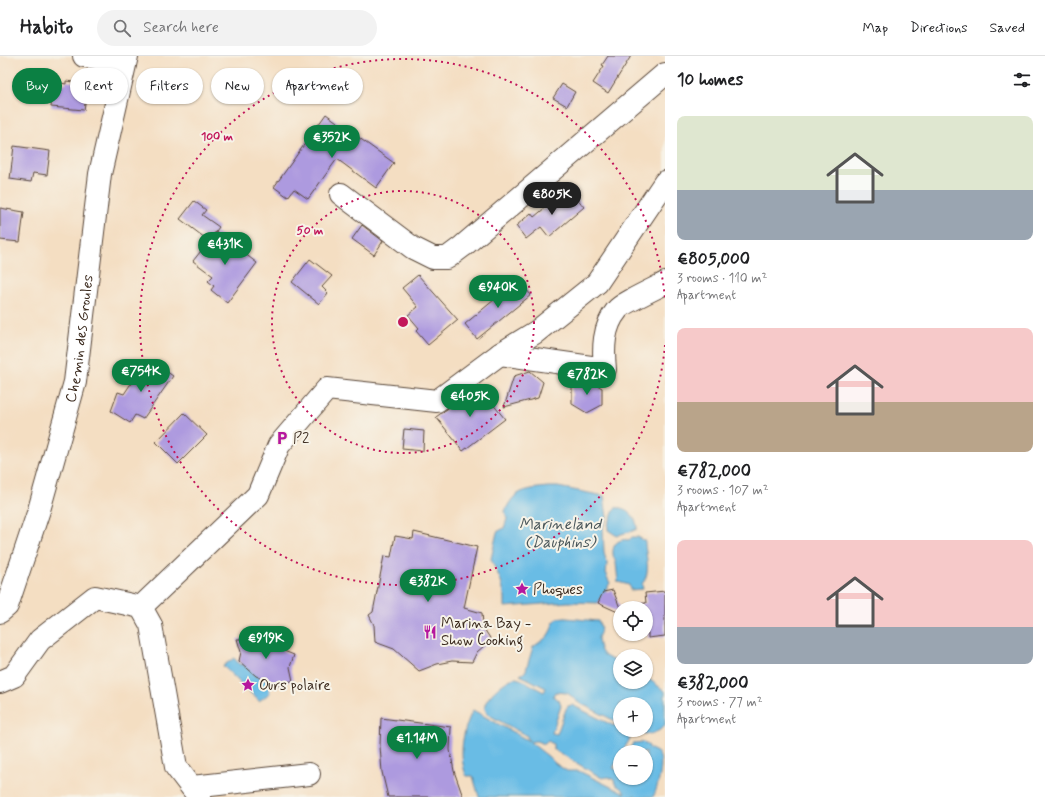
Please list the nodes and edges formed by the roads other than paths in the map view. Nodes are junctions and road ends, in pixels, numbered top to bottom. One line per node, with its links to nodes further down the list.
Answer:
1 (84, 56): 2 (street)
2 (126, 59): 9 (street, Chemin des Groules)
3 (665, 74): 5 (street)
4 (665, 182): 7 (street)
5 (341, 194)
6 (665, 282): 7 (street)
7 (500, 354): 8 (street)
8 (141, 606): 10 (street); 12 (street)
9 (0, 612)
10 (0, 682)
11 (309, 774): 12 (street)
12 (196, 792)

